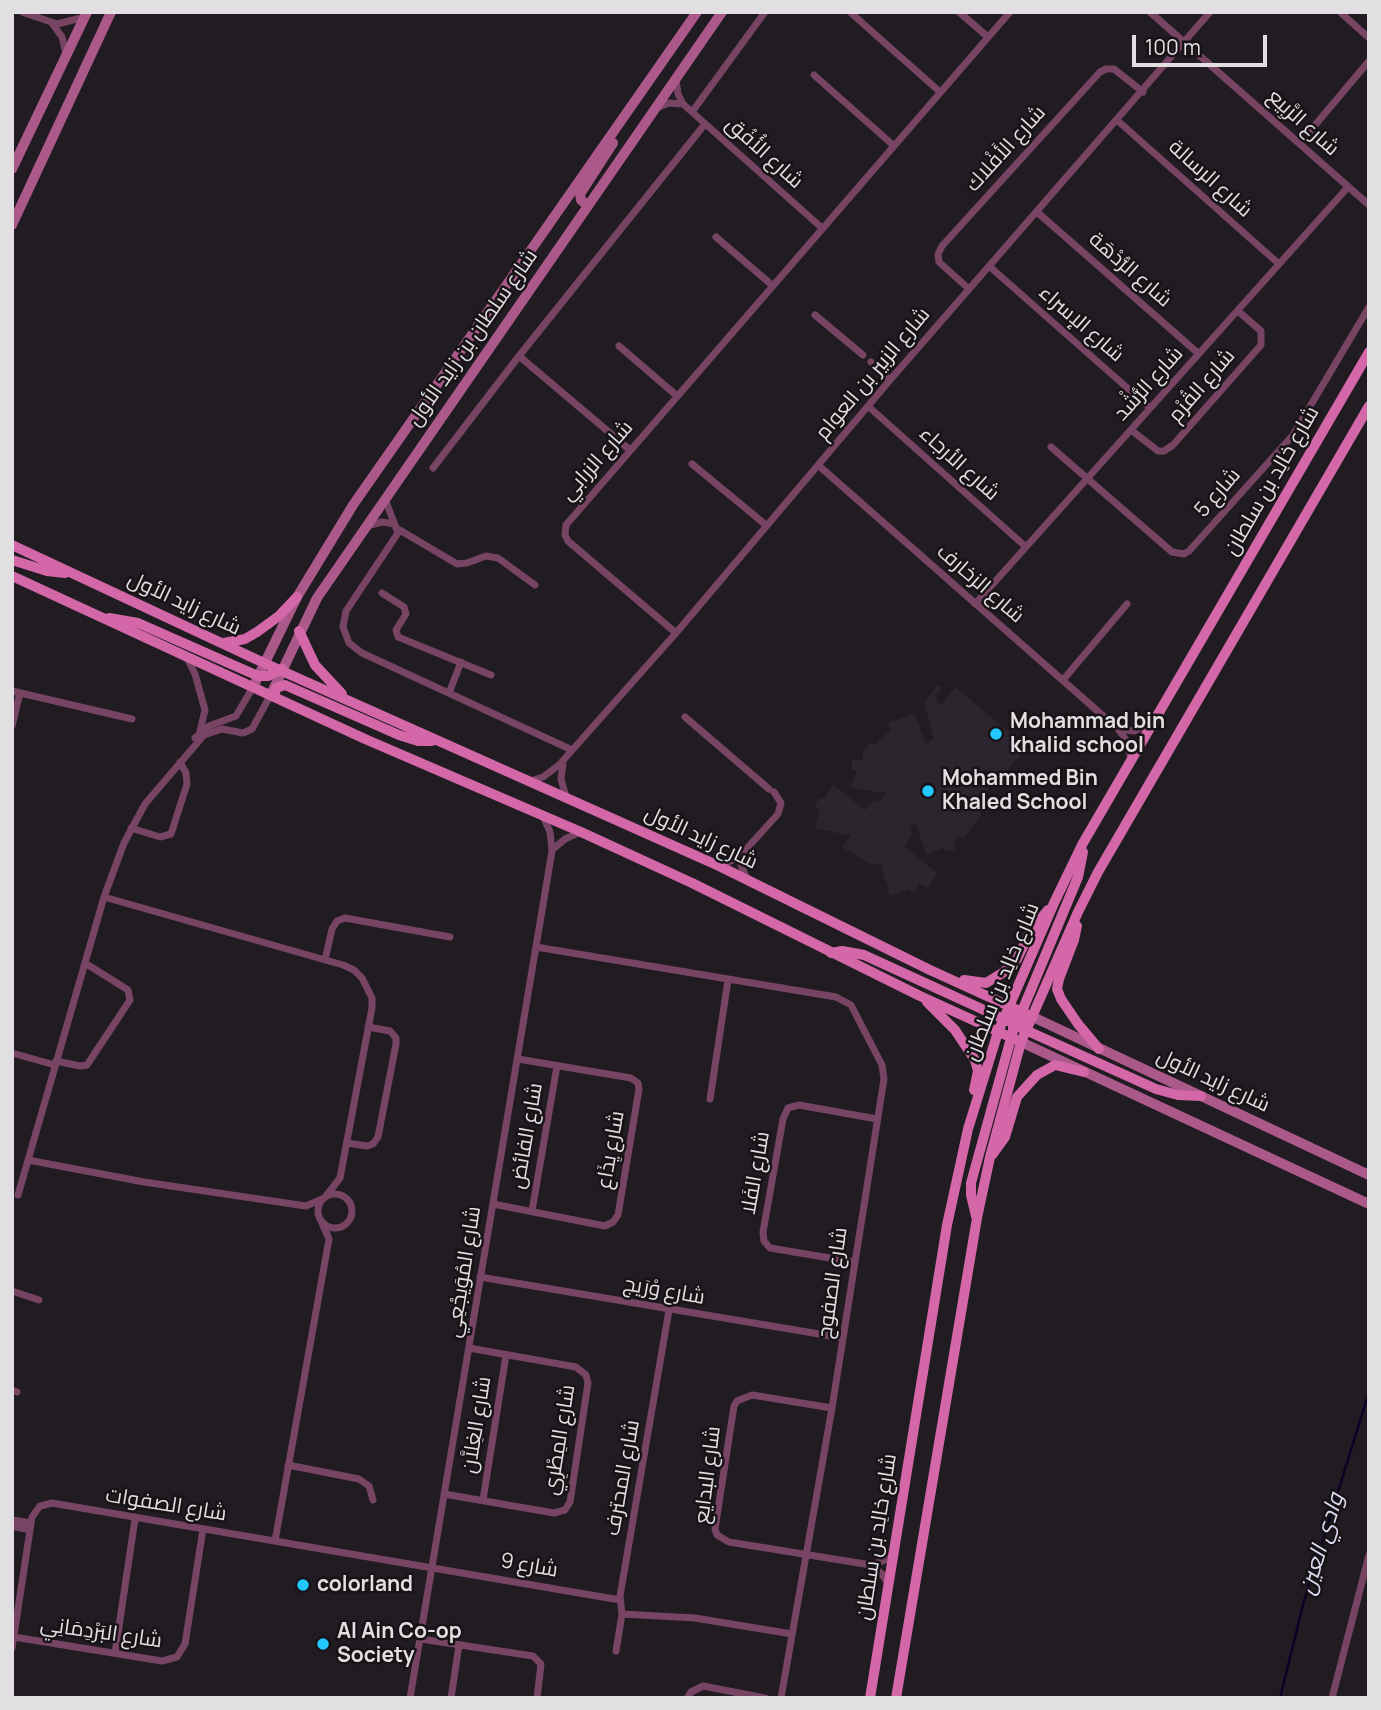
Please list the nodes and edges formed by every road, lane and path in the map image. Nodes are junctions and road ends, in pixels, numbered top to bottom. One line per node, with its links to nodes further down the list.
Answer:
1 (22, 12): 13 (street)
2 (111, 12): 36 (main road)
3 (697, 12): 28 (main road, شارع سلطان بن زايد الأول)
4 (722, 12): 20 (main road, شارع سلطان بن زايد الأول)
5 (765, 12): 25 (street)
6 (850, 12): 21 (street)
7 (959, 12): 14 (street)
8 (1010, 12): 14 (street, شارع الزرابي)
9 (1150, 12): 16 (street, شارع الرَّبِيع)
10 (1210, 12): 16 (street, شارع الزبير بن العوام)
11 (1340, 12): 15 (street)
12 (86, 14): 13 (street); 17 (main road)
13 (51, 23): 17 (street)
14 (988, 37): 21 (street, شارع الزرابي)
15 (1369, 38)
16 (1185, 43): 22 (street, شارع الزبير بن العوام); 29 (street, شارع الرَّبِيع)
17 (66, 54): 31 (main road)
18 (1369, 61): 29 (street)
19 (814, 75): 30 (street)
20 (676, 78): 23 (street); 24 (main road, شارع سلطان بن زايد الأول)
21 (940, 92): 30 (street, شارع الزرابي)
22 (1143, 92): 26 (street, شارع الزبير بن العوام); 42 (street, شارع الأَفْلاك)
23 (682, 104): 24 (street); 25 (street, شارع الأُفُق)
24 (656, 108): 34 (main road, شارع سلطان بن زايد الأول)
25 (692, 112): 27 (street, شارع الأُفُق)
26 (1118, 121): 35 (street, شارع الزبير بن العوام); 39 (street, شارع الرسالة)
27 (705, 124): 37 (street, شارع الأُفُق); 50 (street)
28 (618, 125): 34 (main road); 75 (main road, شارع سلطان بن زايد الأول)
29 (1300, 144): 32 (street, شارع الرَّبِيع)
30 (893, 145): 37 (street, شارع الزرابي)
31 (12, 169)
32 (1348, 187): 33 (street, شارع الرَّبِيع); 39 (street, شارع الرُّشْد)
33 (1369, 205)
34 (588, 206): 64 (main road, شارع سلطان بن زايد الأول)
35 (1037, 212): 40 (street, شارع الزبير بن العوام); 48 (street, شارع الرُّدْهَة)
36 (12, 225)
37 (822, 228): 41 (street, شارع الزرابي)
38 (716, 237): 41 (street)
39 (1279, 264): 44 (street, شارع الرُّشْد)
40 (989, 266): 42 (street, شارع الزبير بن العوام); 56 (street, شارع الإسراء)
41 (773, 286): 53 (street, شارع الزرابي)
42 (969, 289): 52 (street, شارع الزبير بن العوام)
43 (1369, 307): 63 (street, شارع 5)
44 (1238, 311): 48 (street, شارع الرُّشْد); 57 (street, شارع القُرْم)
45 (816, 315): 49 (street)
46 (618, 346): 53 (street)
47 (1369, 352): 95 (main road, شارع خالِد بن سلطان)
48 (1199, 354): 56 (street, شارع الرُّشْد)
49 (863, 355)
50 (519, 356): 59 (street); 62 (street)
51 (871, 362): 52 (street)
52 (890, 380): 54 (street, شارع الزبير بن العوام)
53 (677, 396): 59 (street, شارع الزرابي)
54 (869, 407): 61 (street, شارع الزبير بن العوام); 69 (street, شارع الأرجاء)
55 (1369, 407): 116 (main road, شارع خالِد بن سلطان)
56 (1150, 408): 57 (street, شارع الرُّشْد)
57 (1131, 430): 63 (street, شارع الرُّشْد)
58 (1051, 447): 63 (street, شارع 5)
59 (630, 450): 80 (street, شارع الزرابي)
60 (692, 464): 65 (street)
61 (818, 465): 65 (street, شارع الزبير بن العوام); 76 (street, شارع الزخارف)
62 (433, 468)
63 (1087, 478): 69 (street, شارع الرُّشْد)
64 (385, 498): 66 (street); 67 (main road, شارع سلطان بن زايد الأول)
65 (766, 525): 80 (street, شارع الزبير بن العوام)
66 (396, 526): 67 (street); 73 (street); 90 (street)
67 (365, 527): 79 (main road, شارع سلطان بن زايد الأول)
68 (12, 545): 71 (main road, شارع زايد الأول)
69 (1026, 547): 76 (street, شارع الرُّشْد)
70 (12, 560): 71 (main road)
71 (74, 574): 81 (main road, شارع زايد الأول)
72 (12, 576): 78 (main road)
73 (535, 585)
74 (382, 593): 83 (street)
75 (296, 597): 81 (main road); 84 (main road, شارع سلطان بن زايد الأول)
76 (975, 604): 87 (street, شارع الزخارف)
77 (1127, 604): 87 (street)
78 (102, 618): 82 (main road); 88 (main road)
79 (299, 631): 85 (main road, شارع سلطان بن زايد الأول); 92 (main road)
80 (676, 633): 100 (street, شارع الزبير بن العوام)
81 (223, 643): 84 (main road, شارع زايد الأول)
82 (185, 656): 88 (main road); 98 (street)
83 (461, 662): 86 (street); 90 (street)
84 (264, 663): 85 (main road, شارع زايد الأول); 88 (main road, شارع سلطان بن زايد الأول)
85 (282, 670): 88 (main road); 91 (main road, شارع سلطان بن زايد الأول); 92 (main road, شارع زايد الأول)
86 (491, 675)
87 (1063, 680): 97 (street, شارع الزخارف)
88 (255, 681): 91 (main road); 98 (street)
89 (16, 692): 94 (street); 96 (street)
90 (449, 693): 100 (street)
91 (272, 696): 99 (main road); 102 (street); 106 (main road)
92 (352, 702): 99 (main road, شارع زايد الأول)
93 (685, 717): 111 (street)
94 (132, 719)
95 (1155, 721): 97 (street); 103 (main road, شارع خالِد بن سلطان)
96 (12, 726)
97 (1118, 729): 103 (street, شارع الزخارف)
98 (198, 734): 102 (street)
99 (438, 741): 104 (main road, شارع زايد الأول)
100 (572, 750): 101 (street, شارع الزبير بن العوام)
101 (564, 760): 104 (street, شارع الزبير بن العوام); 105 (street)
102 (180, 762): 107 (street); 107 (street)
103 (1131, 763): 109 (main road, شارع خالِد بن سلطان)
104 (531, 781): 105 (main road, شارع زايد الأول)
105 (566, 796): 112 (main road, شارع زايد الأول)
106 (543, 815): 108 (main road); 110 (street, شارع المُوَيجْعِي)
107 (131, 828): 114 (street)
108 (581, 832): 110 (street); 119 (main road)
109 (1083, 843): 115 (main road, شارع خالِد بن سلطان); 128 (main road)
110 (552, 851): 118 (street, شارع المُوَيجْعِي)
111 (743, 852): 112 (street); 113 (street)
112 (719, 866): 113 (main road, شارع زايد الأول)
113 (747, 880): 122 (main road, شارع زايد الأول)
114 (104, 897): 120 (street); 121 (street)
115 (1054, 903): 122 (main road); 125 (main road, شارع خالِد بن سلطان)
116 (1078, 912): 126 (main road, شارع خالِد بن سلطان); 130 (main road)
117 (450, 937): 120 (street)
118 (536, 947): 123 (street, شارع الصفوح); 132 (street, شارع المُوَيجْعِي)
119 (831, 953): 124 (main road); 128 (main road)
120 (325, 960): 127 (street)
121 (85, 962): 133 (street); 133 (street)
122 (930, 970): 125 (main road, شارع زايد الأول)
123 (728, 980): 137 (street); 138 (street, شارع الصفوح)
124 (920, 996): 129 (main road); 139 (main road)
125 (1008, 1006): 128 (main road, شارع خالِد بن سلطان)
126 (1033, 1017): 128 (main road, شارع خالِد بن سلطان); 130 (main road, شارع زايد الأول)
127 (368, 1027): 140 (street); 140 (street)
128 (1016, 1027): 129 (main road, شارع خالِد بن سلطان); 135 (main road); 136 (main road); 141 (main road, شارع خالِد بن سلطان); 152 (main road)
129 (998, 1032): 139 (main road, شارع خالِد بن سلطان)
130 (1099, 1049): 136 (main road, شارع زايد الأول)
131 (12, 1053): 133 (street)
132 (517, 1059): 134 (street, شارع يِذَاع); 148 (street, شارع المُوَيجْعِي)
133 (56, 1063): 142 (street)
134 (557, 1066): 151 (street, شارع الفائض); 151 (street, شارع يِذَاع)
135 (1084, 1072): 141 (main road); 149 (main road)
136 (1201, 1096): 143 (main road, شارع زايد الأول)
137 (710, 1099)
138 (877, 1119): 156 (street, شارع الصفوح); 156 (street, شارع الفَلا)
139 (968, 1129): 174 (main road, شارع خالِد بن سلطان)
140 (347, 1143): 144 (street)
141 (990, 1157): 152 (main road, شارع خالِد بن سلطان)
142 (28, 1160): 145 (street); 150 (street)
143 (1369, 1175)
144 (340, 1178): 146 (street); 147 (street)
145 (18, 1195)
146 (324, 1197): 147 (street); 150 (street); 153 (street)
147 (347, 1199): 154 (street)
148 (492, 1204): 151 (street, شارع يِذَاع); 157 (street, شارع المُوَيجْعِي)
149 (1369, 1204)
150 (306, 1206): 153 (street)
151 (532, 1211)
152 (977, 1218): 197 (main road, شارع خالِد بن سلطان)
153 (320, 1219): 154 (street); 155 (street)
154 (342, 1227): 155 (street)
155 (329, 1239): 165 (street)
156 (854, 1262): 161 (street, شارع الصفوح)
157 (480, 1277): 160 (street, شارع وْرَيج); 162 (street, شارع المُوَيجْعِي)
158 (12, 1290): 159 (street)
159 (39, 1300)
160 (669, 1310): 161 (street, شارع وْرَيج); 180 (street, شارع المحترف)
161 (843, 1338): 164 (street, شارع الصفوح)
162 (469, 1348): 163 (street, شارع المِطْرِي); 166 (street, شارع المُوَيجْعِي)
163 (506, 1355): 168 (street, شارع الغِلاَّن); 168 (street, شارع المِطْرِي)
164 (832, 1408): 175 (street, شارع الصفوح); 175 (street, شارع البدايع)
165 (288, 1465): 167 (street); 173 (street)
166 (444, 1494): 168 (street, شارع المِطْرِي); 178 (street, شارع المُوَيجْعِي)
167 (373, 1500)
168 (483, 1500)
169 (135, 1519): 171 (street, شارع الصفوات); 172 (street, شارع الصفوات); 189 (street)
170 (15, 1524): 171 (street)
171 (30, 1527): 181 (street)
172 (203, 1529): 173 (street, شارع الصفوات); 189 (street, شارع البَرْدِمَانِي)
173 (275, 1541): 178 (street, شارع الصفوات)
174 (895, 1548): 177 (street); 179 (main road, شارع خالِد بن سلطان)
175 (806, 1554): 177 (street, شارع البدايع); 183 (street, شارع الصفوح)
176 (1369, 1555): 198 (street)
177 (871, 1566): 179 (street)
178 (432, 1567): 180 (street, شارع 9); 185 (street, شارع المُوَيجْعِي)
179 (890, 1586): 196 (main road, شارع خالِد بن سلطان)
180 (620, 1600): 182 (street, شارع المحترف)
181 (16, 1601): 184 (street)
182 (622, 1614): 183 (street); 188 (street, شارع المحترف)
183 (792, 1634): 195 (street, شارع الصفوح)
184 (14, 1637): 187 (street); 189 (street, شارع البَرْدِمَانِي)
185 (421, 1639): 186 (street); 190 (street, شارع المُوَيجْعِي)
186 (459, 1645): 191 (street); 192 (street)
187 (12, 1648)
188 (616, 1651)
189 (116, 1653)
190 (410, 1698)
191 (451, 1698)
192 (537, 1698)
193 (687, 1698): 194 (street)
194 (765, 1698)
195 (781, 1698)
196 (870, 1698)
197 (896, 1698)
198 (1332, 1698)

